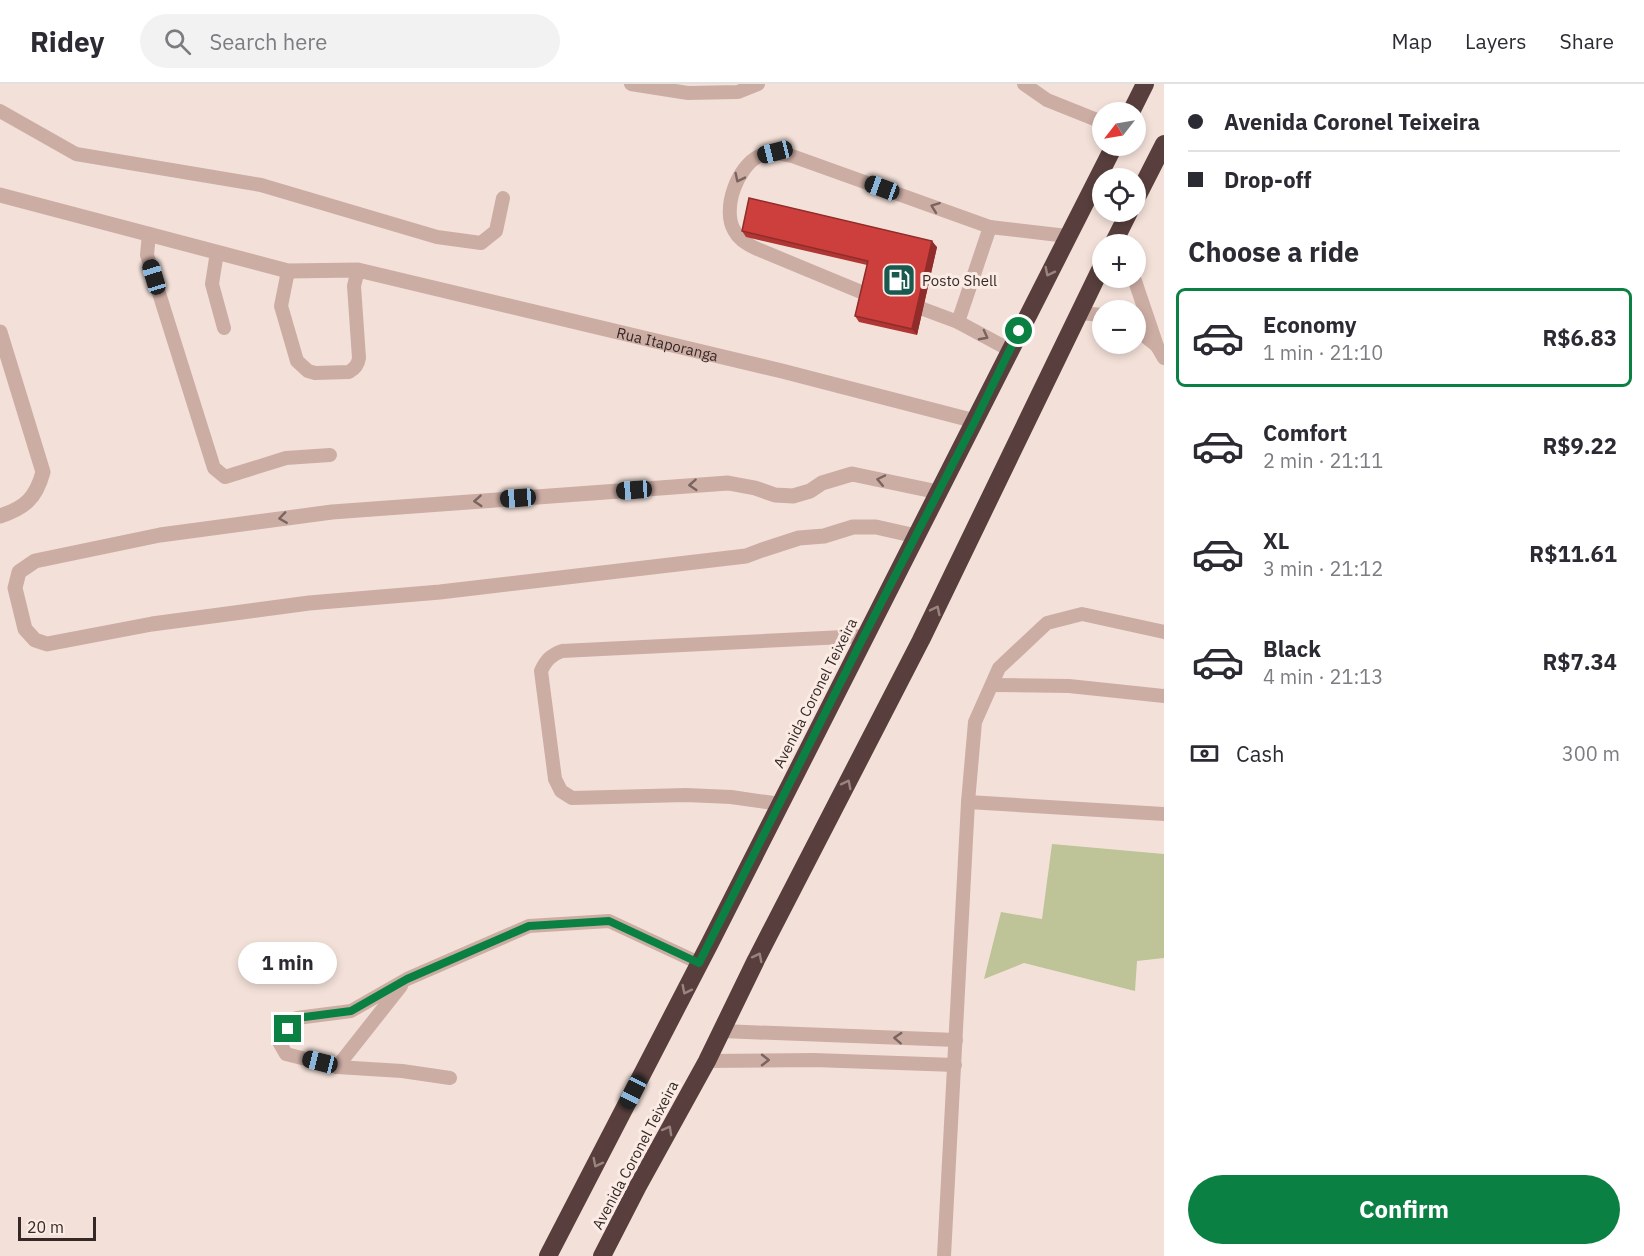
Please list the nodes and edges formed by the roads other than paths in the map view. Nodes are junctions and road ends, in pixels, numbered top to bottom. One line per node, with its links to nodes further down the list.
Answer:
1 (631, 84): 2 (lane)
2 (758, 84)
3 (1024, 84): 7 (lane)
4 (1145, 84): 5 (highway)
5 (1136, 102)
6 (0, 111): 12 (lane)
7 (1092, 118)
8 (1164, 144): 10 (highway)
9 (1109, 156): 15 (highway, Avenida Coronel Teixeira)
10 (1146, 179)
11 (0, 195): 14 (street, Rua Itaporanga)
12 (503, 198)
13 (990, 227): 15 (lane); 21 (lane, one-way to 21); 25 (lane)
14 (148, 234): 16 (street, Rua Itaporanga); 32 (lane)
15 (1067, 236): 29 (highway, Avenida Coronel Teixeira, one-way to 29)
16 (217, 252): 18 (street, Rua Itaporanga); 26 (lane)
17 (358, 270): 18 (street, Rua Itaporanga); 18 (lane); 31 (street, Rua Itaporanga)
18 (288, 271)
19 (1092, 287): 23 (highway, Avenida Coronel Teixeira)
20 (1138, 288): 30 (lane)
21 (866, 294)
22 (923, 309): 25 (lane)
23 (1080, 313): 24 (lane); 45 (highway, Avenida Coronel Teixeira, one-way to 23)
24 (1092, 314)
25 (958, 322): 29 (lane, one-way to 29)
26 (224, 328)
27 (0, 332): 34 (street)
28 (1146, 338): 30 (lane)
29 (1010, 350): 31 (highway, Avenida Coronel Teixeira)
30 (1161, 352)
31 (975, 421): 33 (highway, Avenida Coronel Teixeira)
32 (330, 455)
33 (938, 492): 35 (highway, Avenida Coronel Teixeira); 35 (street, one-way to 35)
34 (0, 516)
35 (916, 536): 37 (highway, Avenida Coronel Teixeira)
36 (1164, 632): 38 (lane)
37 (864, 636): 41 (highway, Avenida Coronel Teixeira); 41 (lane)
38 (992, 685): 39 (lane); 40 (lane)
39 (1164, 696)
40 (968, 802): 42 (lane); 46 (lane)
41 (780, 804): 43 (highway, Avenida Coronel Teixeira)
42 (1164, 814)
43 (699, 963): 44 (lane); 51 (highway, Avenida Coronel Teixeira, one-way to 51)
44 (407, 979): 49 (lane); 49 (lane)
45 (721, 1031): 46 (lane, one-way to 45); 47 (highway, Avenida Coronel Teixeira)
46 (956, 1040): 48 (lane)
47 (706, 1061): 48 (lane, one-way to 48); 52 (highway, Avenida Coronel Teixeira, one-way to 47)
48 (955, 1065): 53 (lane)
49 (337, 1067): 50 (lane)
50 (450, 1078)
51 (548, 1256)
52 (602, 1256)
53 (944, 1256)

